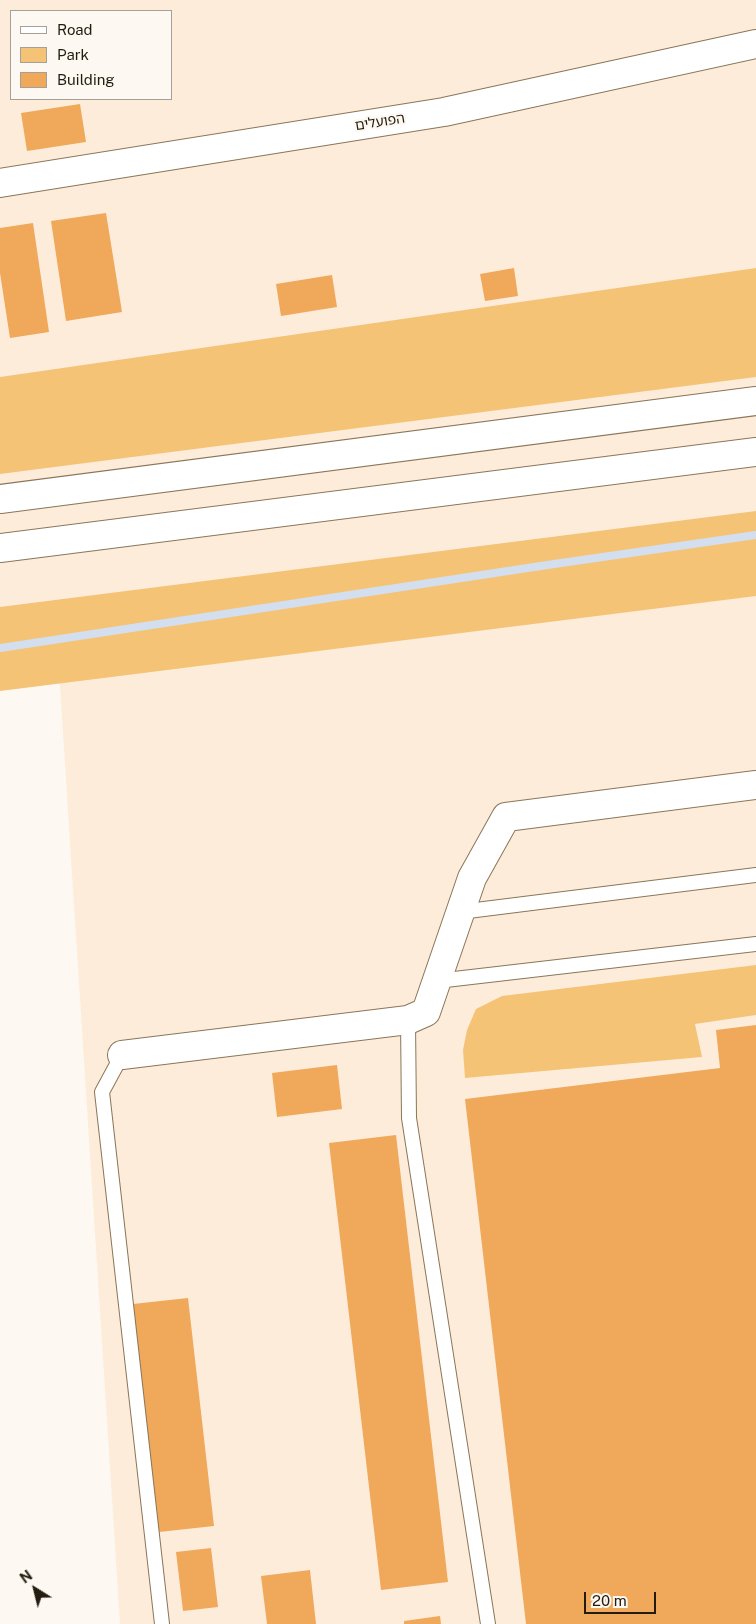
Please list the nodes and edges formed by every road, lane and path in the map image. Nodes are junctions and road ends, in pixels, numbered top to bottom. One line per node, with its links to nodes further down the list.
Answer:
1 (756, 44): 2 (main road, הפועלים)
2 (0, 183)
3 (756, 401): 5 (main road)
4 (756, 452): 6 (main road)
5 (0, 499)
6 (0, 548)
7 (756, 785): 9 (main road)
8 (756, 876): 9 (lane)
9 (460, 912): 11 (main road)
10 (756, 944): 11 (lane)
11 (437, 981): 12 (main road)
12 (408, 1020): 13 (main road); 15 (lane)
13 (122, 1055): 14 (lane)
14 (162, 1624)
15 (488, 1624)

